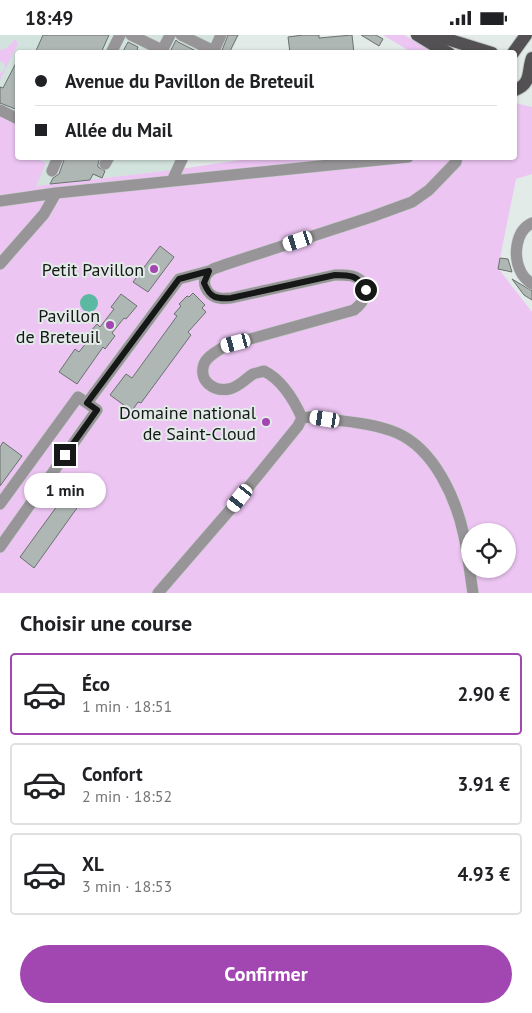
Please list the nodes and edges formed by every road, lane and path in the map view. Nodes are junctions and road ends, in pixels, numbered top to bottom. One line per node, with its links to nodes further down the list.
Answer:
1 (120, 35): 9 (street)
2 (131, 35): 10 (street)
3 (170, 35): 11 (street)
4 (181, 35): 12 (street)
5 (222, 35): 13 (street)
6 (417, 35): 14 (main road)
7 (434, 35): 15 (main road)
8 (526, 35): 16 (main road)
9 (112, 50)
10 (160, 50)
11 (162, 50)
12 (209, 50)
13 (214, 50)
14 (442, 50)
15 (482, 50)
16 (515, 50)
17 (517, 59): 18 (main road)
18 (531, 62): 19 (main road)
19 (517, 89)
20 (517, 90): 21 (main road)
21 (532, 94)
22 (0, 110): 23 (street)
23 (15, 118)
24 (57, 160): 28 (street)
25 (182, 160): 29 (street)
26 (386, 160): 29 (street)
27 (451, 160): 34 (street)
28 (52, 171)
29 (172, 181): 30 (street)
30 (56, 193): 31 (street); 33 (street)
31 (0, 201)
32 (532, 223): 35 (street)
33 (0, 265)
34 (209, 271): 36 (street); 37 (street)
35 (532, 284)
36 (87, 403): 38 (street); 39 (street)
37 (302, 418): 40 (street); 41 (street)
38 (0, 504)
39 (0, 547)
40 (158, 593)
41 (473, 593)

